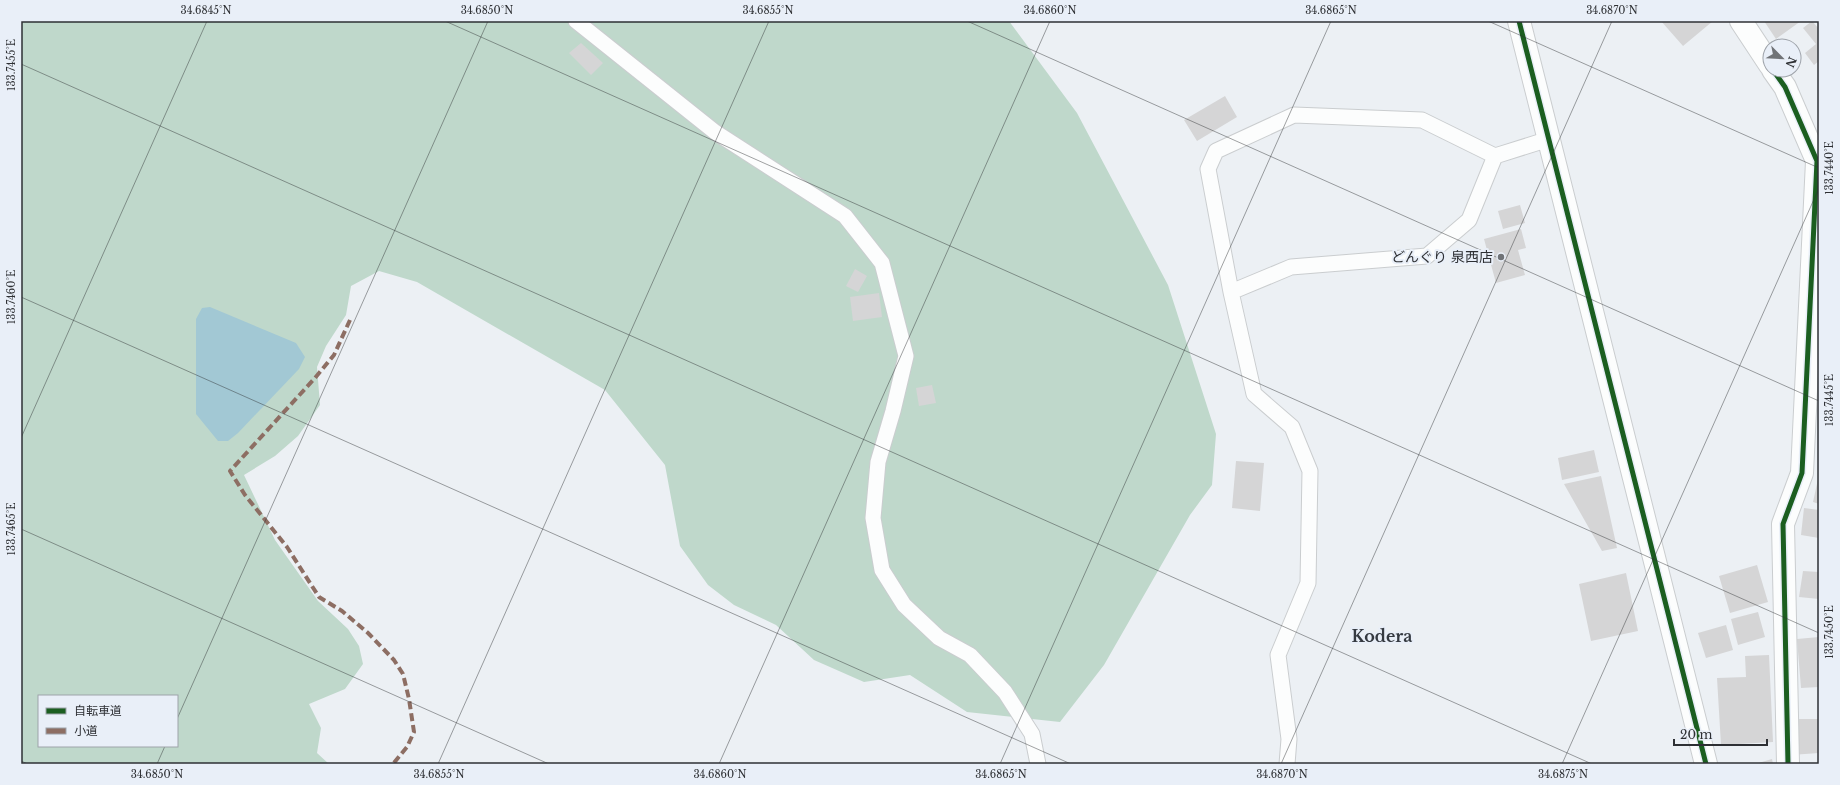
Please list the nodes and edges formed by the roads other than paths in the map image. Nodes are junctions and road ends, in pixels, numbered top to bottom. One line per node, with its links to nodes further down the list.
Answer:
1 (576, 21): 11 (lane)
2 (1519, 21): 6 (street)
3 (1740, 21): 4 (street)
4 (1762, 53)
5 (1779, 78): 8 (street)
6 (1549, 139): 7 (lane); 13 (street)
7 (1495, 156): 9 (lane); 9 (lane)
8 (1818, 161): 10 (street)
9 (1231, 292): 12 (lane)
10 (1813, 383): 14 (street)
11 (1038, 764)
12 (1287, 764)
13 (1706, 764)
14 (1788, 764)

